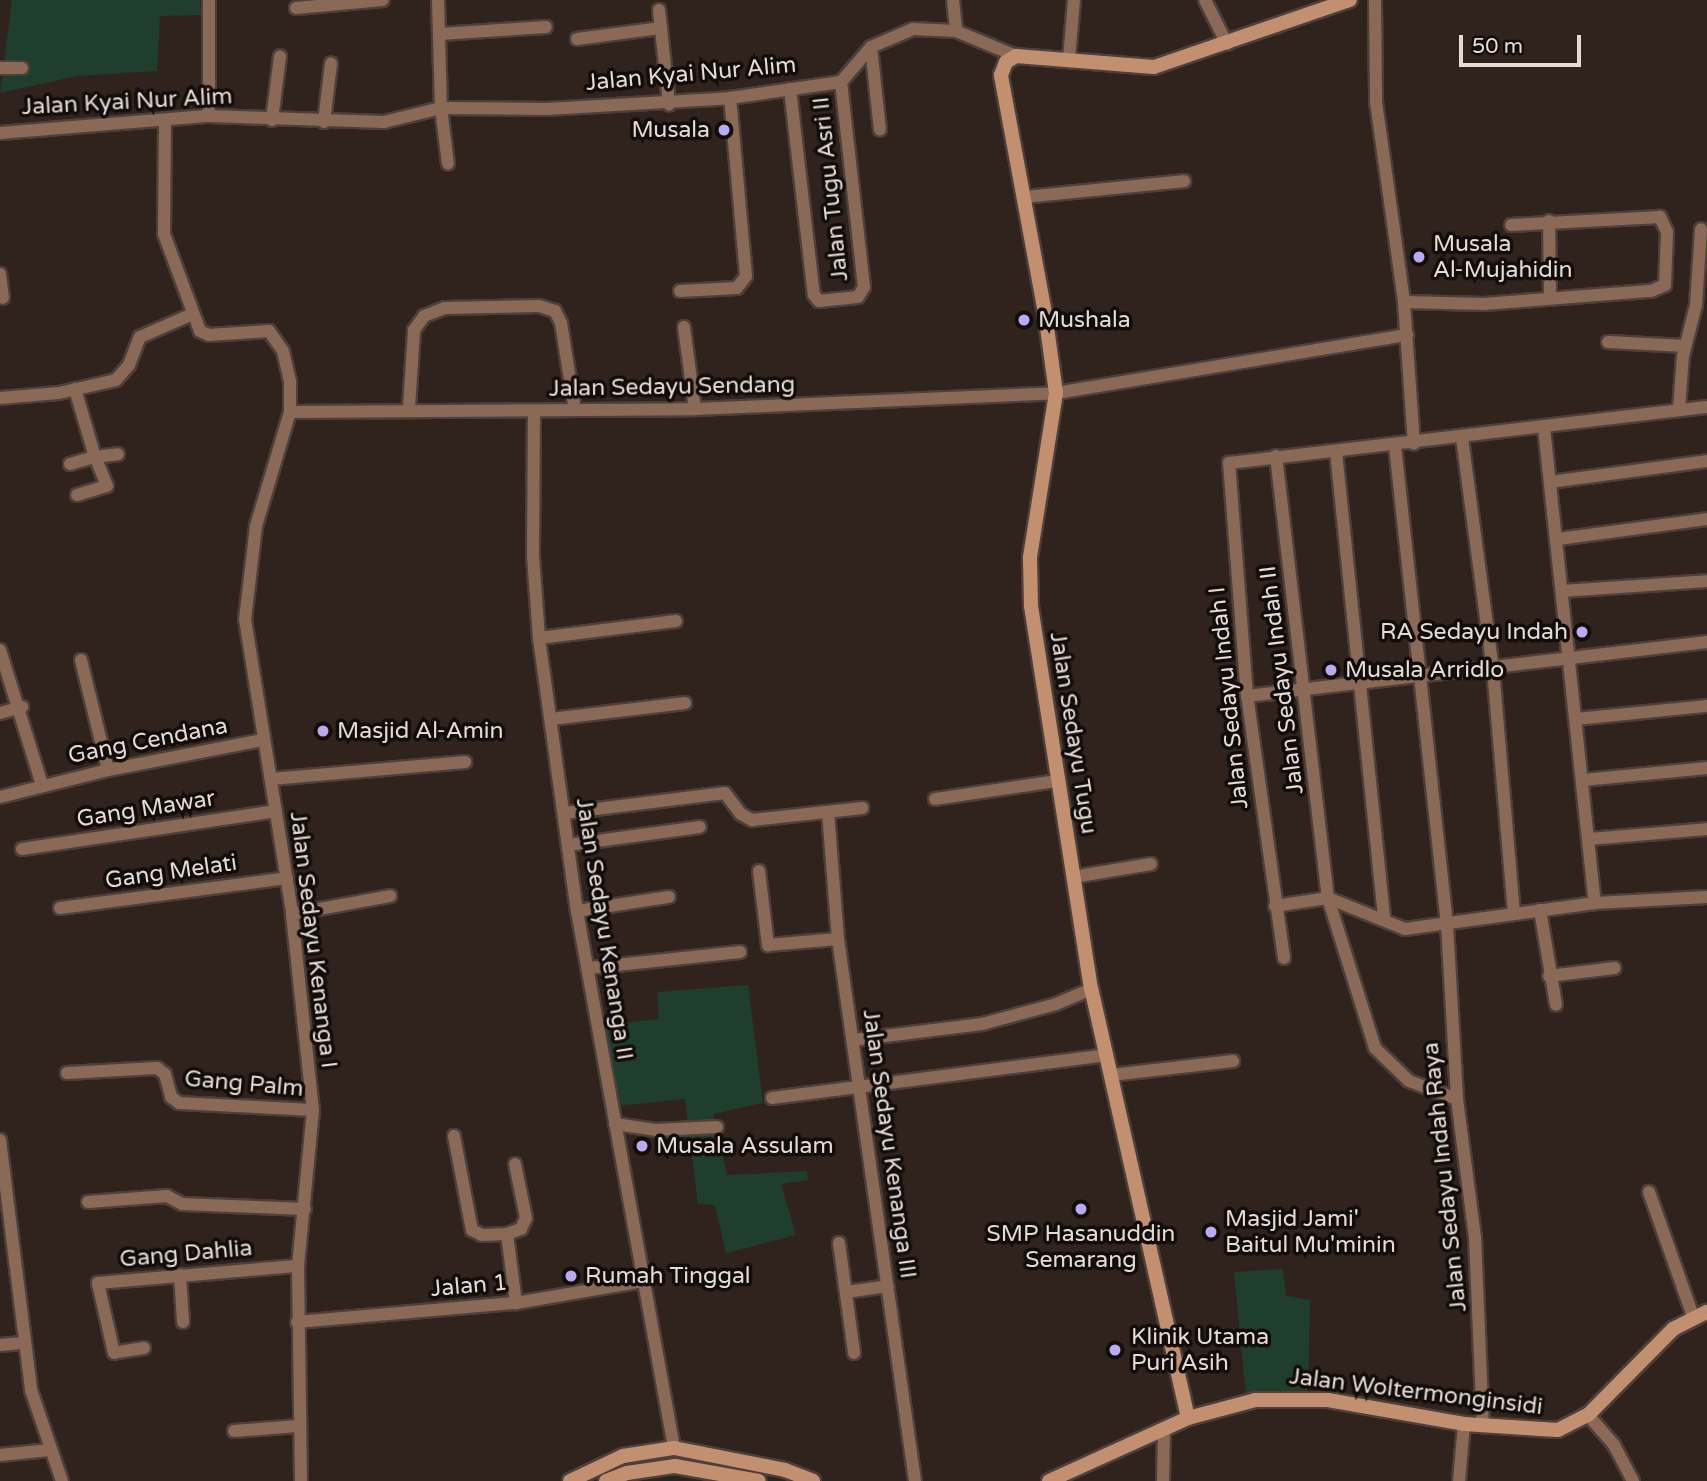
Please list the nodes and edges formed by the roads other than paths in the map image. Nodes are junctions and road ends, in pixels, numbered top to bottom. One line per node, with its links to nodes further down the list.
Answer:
1 (209, 0): 30 (street)
2 (383, 0): 10 (street)
3 (438, 0): 15 (street)
4 (953, 0): 14 (street)
5 (1074, 0): 21 (street)
6 (1205, 0): 17 (street)
7 (1350, 0): 9 (street)
8 (1375, 0): 46 (street)
9 (1318, 6): 17 (street)
10 (296, 8)
11 (659, 10): 13 (street)
12 (546, 27): 15 (street)
13 (661, 28): 16 (street); 28 (street)
14 (957, 31): 18 (street); 19 (street)
15 (440, 34): 29 (street)
16 (577, 39)
17 (1227, 44): 21 (street)
18 (871, 47): 25 (street); 34 (street)
19 (1016, 56): 21 (street); 38 (street, Jalan Sedayu Tugu)
20 (280, 57): 32 (street)
21 (1069, 59)
22 (331, 63): 33 (street)
23 (0, 68): 24 (street)
24 (22, 68)
25 (841, 82): 26 (street, Jalan Kyai Nur Alim); 26 (street, Jalan Tugu Asri II)
26 (790, 89): 27 (street, Jalan Kyai Nur Alim)
27 (730, 98): 28 (street, Jalan Kyai Nur Alim); 43 (street)
28 (669, 104): 29 (street, Jalan Kyai Nur Alim)
29 (441, 108): 33 (street, Jalan Kyai Nur Alim); 36 (street)
30 (209, 116): 31 (street, Jalan Kyai Nur Alim); 32 (street, Jalan Kyai Nur Alim)
31 (165, 120): 35 (street, Jalan Kyai Nur Alim); 47 (street)
32 (272, 120): 33 (street, Jalan Kyai Nur Alim)
33 (324, 122)
34 (880, 130)
35 (0, 133)
36 (448, 164)
37 (1184, 181): 38 (street)
38 (1024, 197): 53 (street, Jalan Sedayu Tugu)
39 (1549, 221): 40 (street); 44 (street); 44 (street)
40 (1511, 225)
41 (1701, 229): 51 (street)
42 (0, 274): 45 (street)
43 (680, 291)
44 (1550, 297): 46 (street)
45 (3, 298)
46 (1404, 302): 49 (street)
47 (192, 314): 52 (street); 61 (street, Jalan Sedayu Kenanga I)
48 (684, 327): 59 (street)
49 (1407, 335): 53 (street, Jalan Sedayu Sendang); 64 (street)
50 (1608, 342): 51 (street)
51 (1685, 346): 57 (street)
52 (75, 389): 54 (street); 69 (street)
53 (1056, 393): 59 (street, Jalan Sedayu Sendang); 100 (street, Jalan Sedayu Tugu)
54 (0, 398)
55 (1707, 407): 57 (street)
56 (410, 408): 58 (street); 60 (street, Jalan Sedayu Sendang); 61 (street, Jalan Sedayu Sendang)
57 (1679, 409): 62 (street)
58 (575, 410): 59 (street, Jalan Sedayu Sendang); 60 (street, Jalan Sedayu Sendang)
59 (695, 410)
60 (534, 411): 79 (street, Jalan Sedayu Kenanga II)
61 (290, 412): 95 (street, Jalan Sedayu Kenanga I)
62 (1544, 428): 63 (street); 72 (street)
63 (1462, 438): 64 (street); 84 (street)
64 (1414, 444): 65 (street)
65 (1395, 446): 66 (street); 85 (street, Jalan Sedayu Indah Raya)
66 (1336, 452): 68 (street); 86 (street)
67 (118, 454): 69 (street)
68 (1276, 456): 87 (street, Jalan Sedayu Indah II); 88 (street, Jalan Sedayu Indah I)
69 (95, 457): 71 (street); 73 (street)
70 (1707, 461): 72 (street)
71 (69, 464)
72 (1550, 482): 75 (street)
73 (77, 495)
74 (1707, 519): 75 (street)
75 (1558, 539): 77 (street)
76 (1707, 581): 77 (street)
77 (1562, 591): 83 (street)
78 (676, 621): 79 (street)
79 (539, 638): 93 (street, Jalan Sedayu Kenanga II)
80 (1707, 642): 83 (street)
81 (0, 650): 91 (street)
82 (81, 660): 98 (street)
83 (1572, 660): 84 (street); 94 (street)
84 (1493, 669): 85 (street); 127 (street)
85 (1416, 676): 86 (street); 130 (street, Jalan Sedayu Indah Raya)
86 (1360, 684): 87 (street); 129 (street)
87 (1306, 690): 88 (street); 121 (street, Jalan Sedayu Indah II)
88 (1247, 696): 123 (street, Jalan Sedayu Indah I)
89 (685, 704): 93 (street)
90 (1707, 706): 94 (street)
91 (22, 707): 92 (street); 102 (street)
92 (0, 713)
93 (551, 719): 108 (street, Jalan Sedayu Kenanga II)
94 (1576, 719): 101 (street)
95 (263, 740): 98 (street, Gang Cendana); 99 (street, Jalan Sedayu Kenanga I)
96 (465, 762): 99 (street)
97 (1707, 768): 101 (street)
98 (108, 769): 102 (street, Gang Cendana)
99 (271, 779): 106 (street, Jalan Sedayu Kenanga I)
100 (1057, 780): 104 (street); 116 (street, Jalan Sedayu Tugu)
101 (1583, 780): 111 (street)
102 (42, 785): 103 (street, Gang Cendana)
103 (0, 797)
104 (935, 799)
105 (862, 807): 107 (street)
106 (276, 811): 113 (street, Gang Mawar); 117 (street, Jalan Sedayu Kenanga I)
107 (828, 812): 108 (street); 131 (street, Jalan Sedayu Kenanga III)
108 (564, 813): 112 (street, Jalan Sedayu Kenanga II)
109 (700, 827): 112 (street)
110 (1707, 830): 111 (street)
111 (1589, 839): 122 (street)
112 (568, 845): 126 (street, Jalan Sedayu Kenanga II)
113 (22, 849)
114 (1151, 864): 116 (street)
115 (759, 871): 131 (street)
116 (1073, 877): 137 (street, Jalan Sedayu Tugu)
117 (287, 878): 124 (street, Gang Melati); 128 (street, Jalan Sedayu Kenanga I)
118 (390, 897): 128 (street)
119 (669, 897): 126 (street)
120 (1707, 897): 122 (street)
121 (1328, 898): 123 (street); 129 (street); 146 (street, Jalan Sedayu Indah II)
122 (1595, 903): 125 (street)
123 (1275, 906): 133 (street, Jalan Sedayu Indah I)
124 (60, 908)
125 (1540, 910): 127 (street); 136 (street)
126 (577, 911): 134 (street, Jalan Sedayu Kenanga II)
127 (1514, 913): 130 (street)
128 (292, 914): 147 (street, Jalan Sedayu Kenanga I)
129 (1384, 917): 130 (street)
130 (1447, 924): 146 (street, Jalan Sedayu Indah Raya)
131 (838, 939): 139 (street, Jalan Sedayu Kenanga III)
132 (740, 952): 134 (street)
133 (1284, 958)
134 (588, 968): 148 (street, Jalan Sedayu Kenanga II)
135 (1615, 968): 136 (street)
136 (1549, 976): 138 (street)
137 (1091, 989): 139 (street); 140 (street, Jalan Sedayu Tugu)
138 (1556, 1005)
139 (853, 1040): 144 (street, Jalan Sedayu Kenanga III)
140 (1107, 1055): 143 (street, Jalan Sedayu Tugu); 144 (street)
141 (1233, 1061): 143 (street)
142 (67, 1073): 147 (street, Gang Palm)
143 (1111, 1075): 172 (street, Jalan Sedayu Tugu)
144 (859, 1087): 145 (street); 161 (street, Jalan Sedayu Kenanga III)
145 (772, 1098)
146 (1457, 1099): 175 (street, Jalan Sedayu Indah Raya)
147 (313, 1111): 155 (street, Jalan Sedayu Kenanga I)
148 (615, 1124): 149 (street); 160 (street, Jalan Sedayu Kenanga II)
149 (717, 1127)
150 (454, 1136): 156 (street)
151 (0, 1140): 167 (street)
152 (515, 1164): 156 (street)
153 (1649, 1192): 164 (street)
154 (88, 1202): 155 (street)
155 (305, 1209): 158 (street, Jalan Sedayu Kenanga I)
156 (507, 1234): 163 (street)
157 (839, 1243): 162 (street)
158 (298, 1266): 159 (street, Gang Dahlia); 166 (street, Jalan Sedayu Kenanga I)
159 (180, 1275): 165 (street); 169 (street, Gang Dahlia)
160 (643, 1281): 163 (street, Jalan 1); 178 (street, Jalan Sedayu Kenanga II)
161 (888, 1286): 162 (street); 192 (street, Jalan Sedayu Kenanga III)
162 (846, 1292): 170 (street)
163 (516, 1303): 166 (street, Jalan 1)
164 (1700, 1314): 171 (street, Jalan Woltermonginsidi)
165 (183, 1322)
166 (297, 1322): 174 (street, Jalan Sedayu Kenanga I)
167 (25, 1343): 168 (street); 179 (street)
168 (0, 1345)
169 (144, 1349)
170 (854, 1353)
171 (1588, 1415): 175 (street, Jalan Woltermonginsidi); 196 (street)
172 (1188, 1418): 173 (street, Jalan Woltermonginsidi); 176 (street, Jalan Woltermonginsidi)
173 (1464, 1424): 175 (street, Jalan Woltermonginsidi); 195 (street)
174 (298, 1426): 177 (street); 187 (street, Jalan Sedayu Kenanga I)
175 (1483, 1426)
176 (1164, 1429): 193 (street, Jalan Woltermonginsidi); 194 (street)
177 (234, 1431)
178 (674, 1448): 180 (street); 182 (street)
179 (50, 1450): 181 (street); 186 (street)
180 (704, 1452): 183 (street); 185 (street)
181 (0, 1455)
182 (623, 1456): 184 (street); 188 (street)
183 (703, 1470): 184 (street); 190 (street)
184 (627, 1473): 189 (street)
185 (784, 1476): 191 (street)
186 (62, 1481)
187 (301, 1481)
188 (570, 1481)
189 (606, 1481)
190 (760, 1481)
191 (813, 1481)
192 (915, 1481)
193 (1049, 1481)
194 (1163, 1481)
195 (1459, 1481)
196 (1633, 1481)

